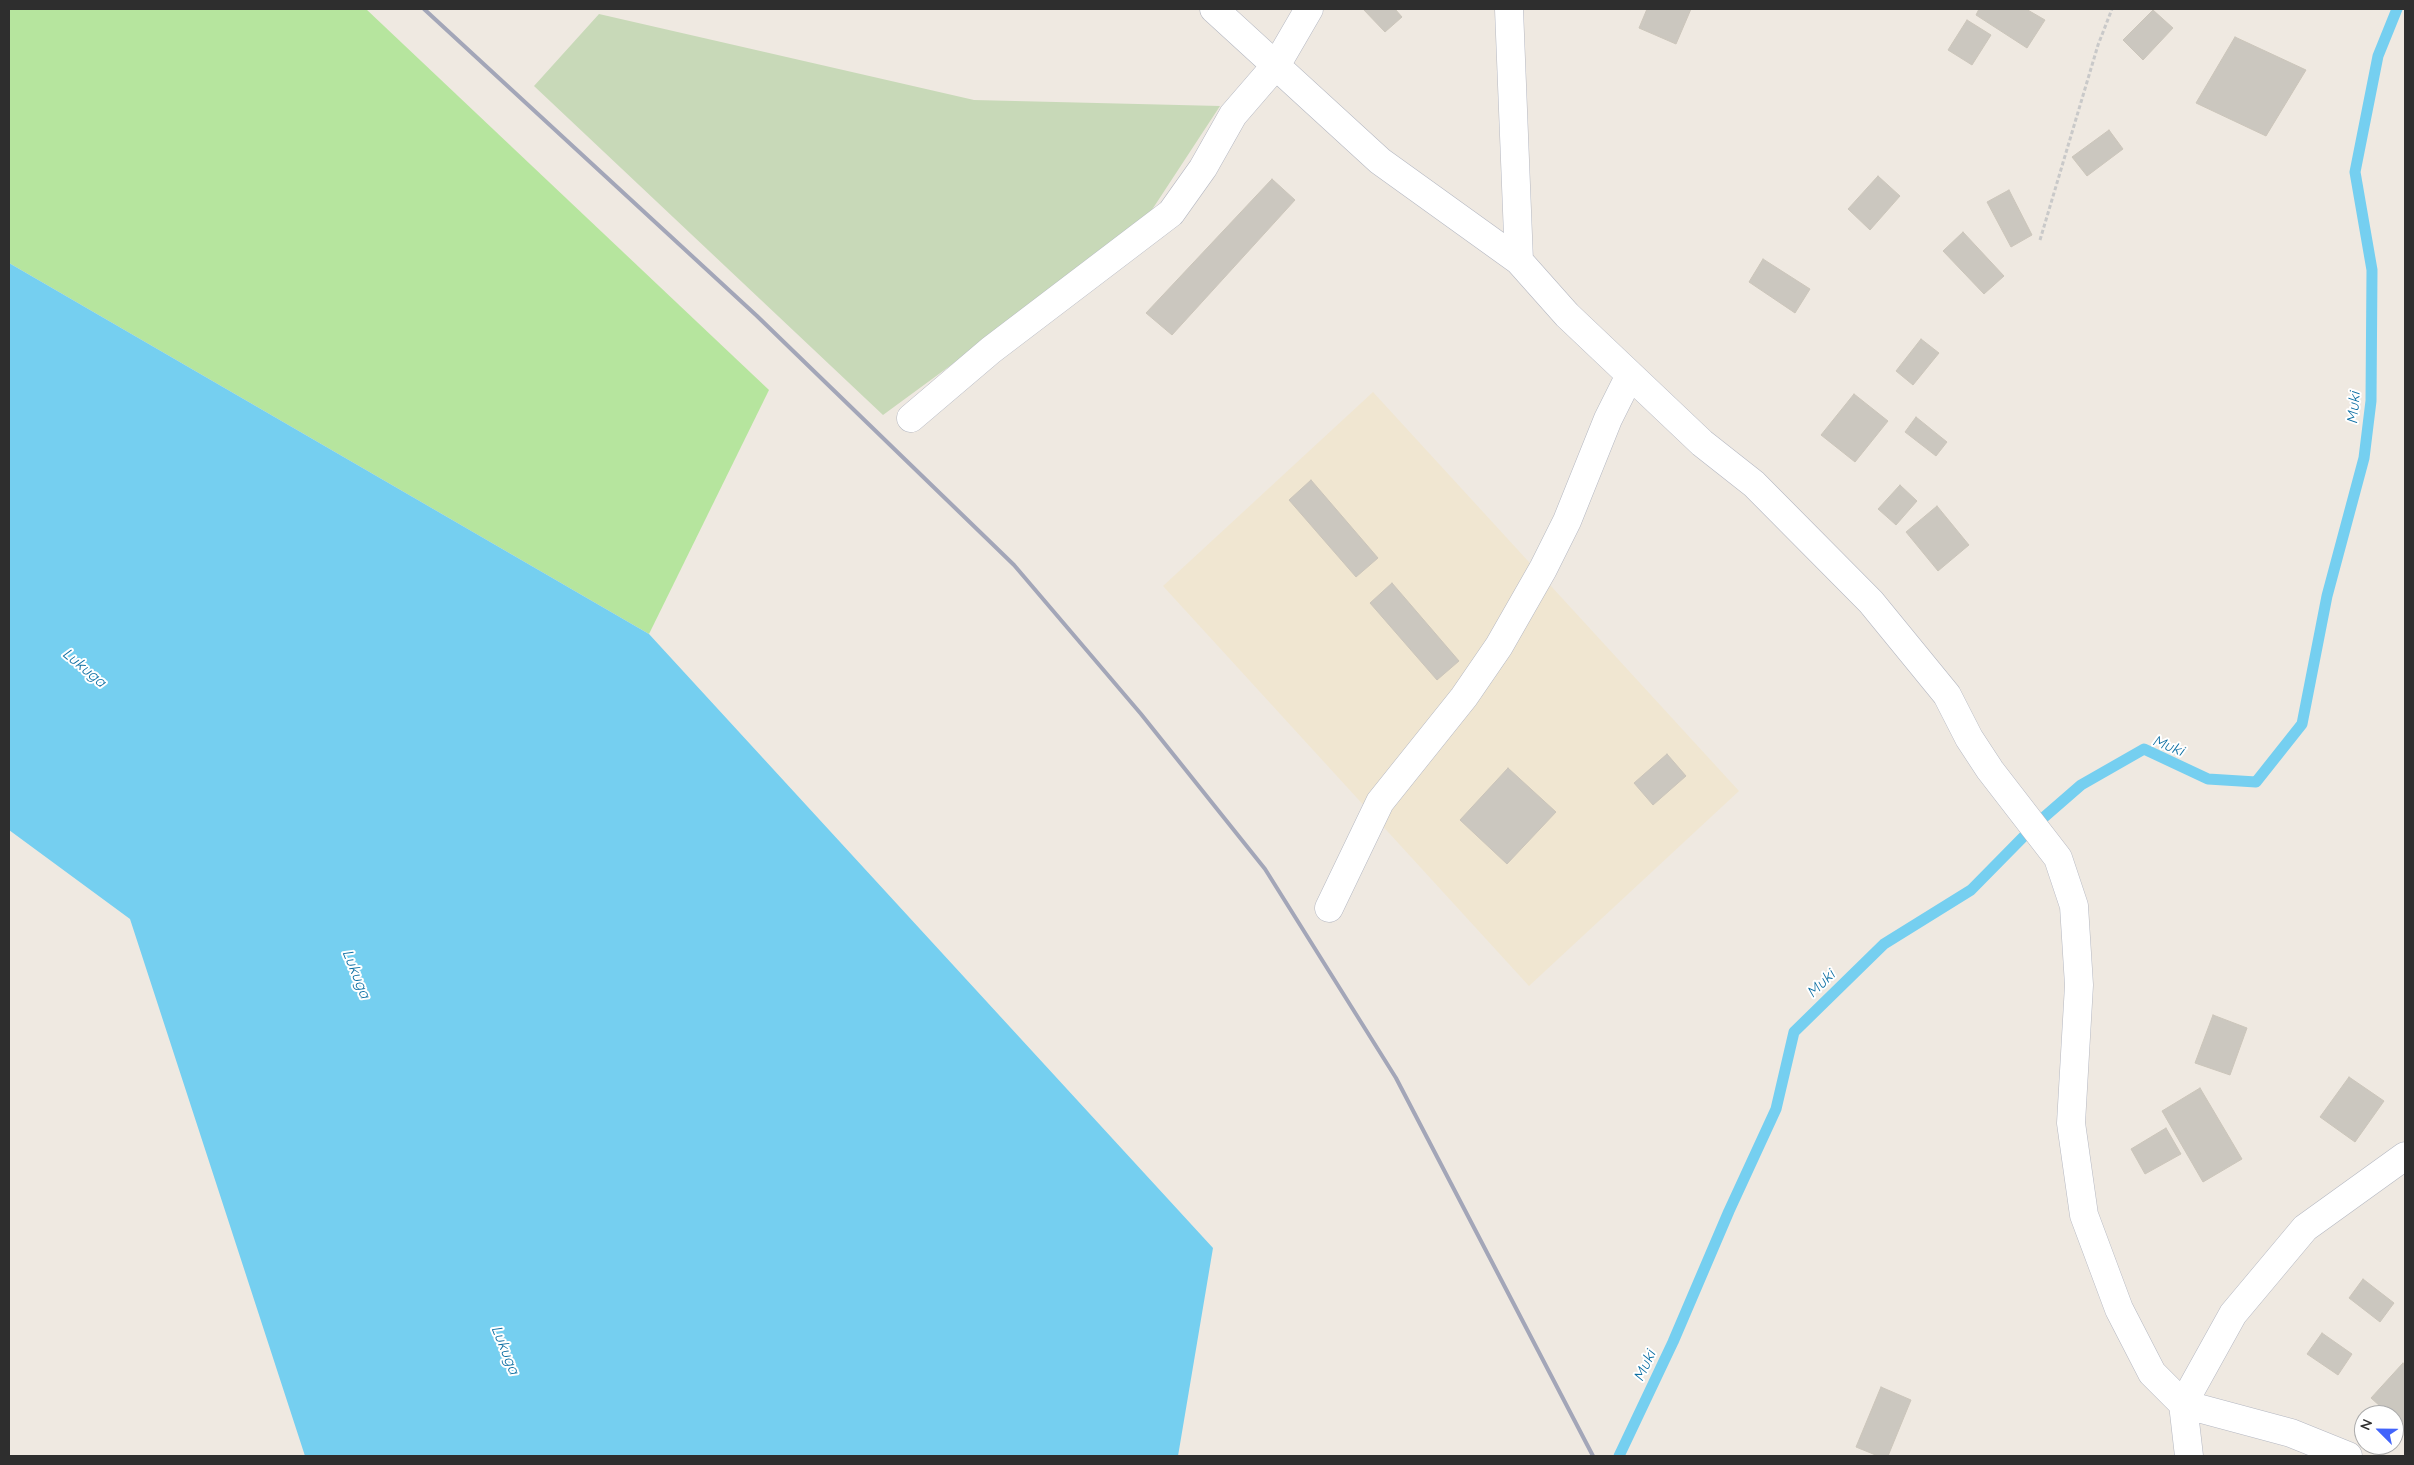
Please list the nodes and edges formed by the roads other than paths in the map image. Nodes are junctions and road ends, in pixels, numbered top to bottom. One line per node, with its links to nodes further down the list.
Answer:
1 (1214, 9): 4 (street)
2 (1309, 9): 4 (street)
3 (1509, 9): 5 (street)
4 (1277, 64): 5 (street); 7 (street)
5 (1519, 261): 6 (street)
6 (1630, 375): 8 (street); 10 (street)
7 (911, 418)
8 (1329, 908)
9 (2405, 1156): 10 (street)
10 (2183, 1404): 11 (street); 12 (street)
11 (2189, 1456)
12 (2348, 1456)

